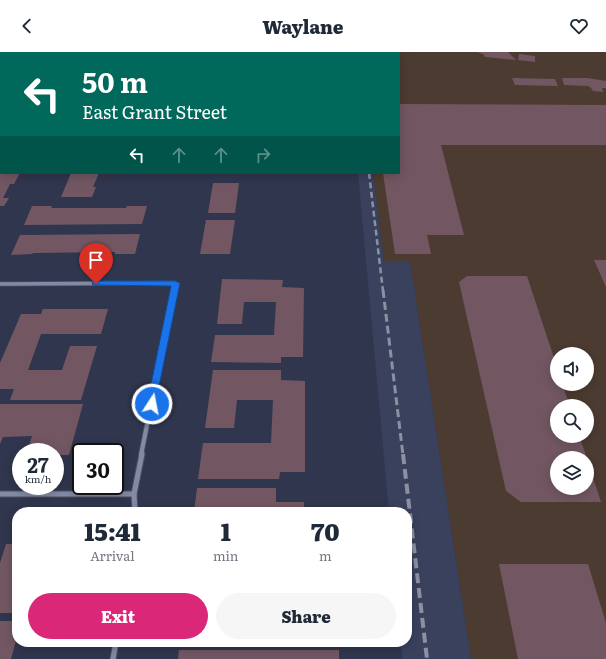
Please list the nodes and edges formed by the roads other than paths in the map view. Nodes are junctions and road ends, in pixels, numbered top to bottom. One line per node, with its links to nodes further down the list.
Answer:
1 (0, 284): 3 (street)
2 (0, 494): 3 (street)
3 (134, 494): 4 (street)
4 (135, 507)
5 (115, 647): 6 (street)
6 (113, 659)

